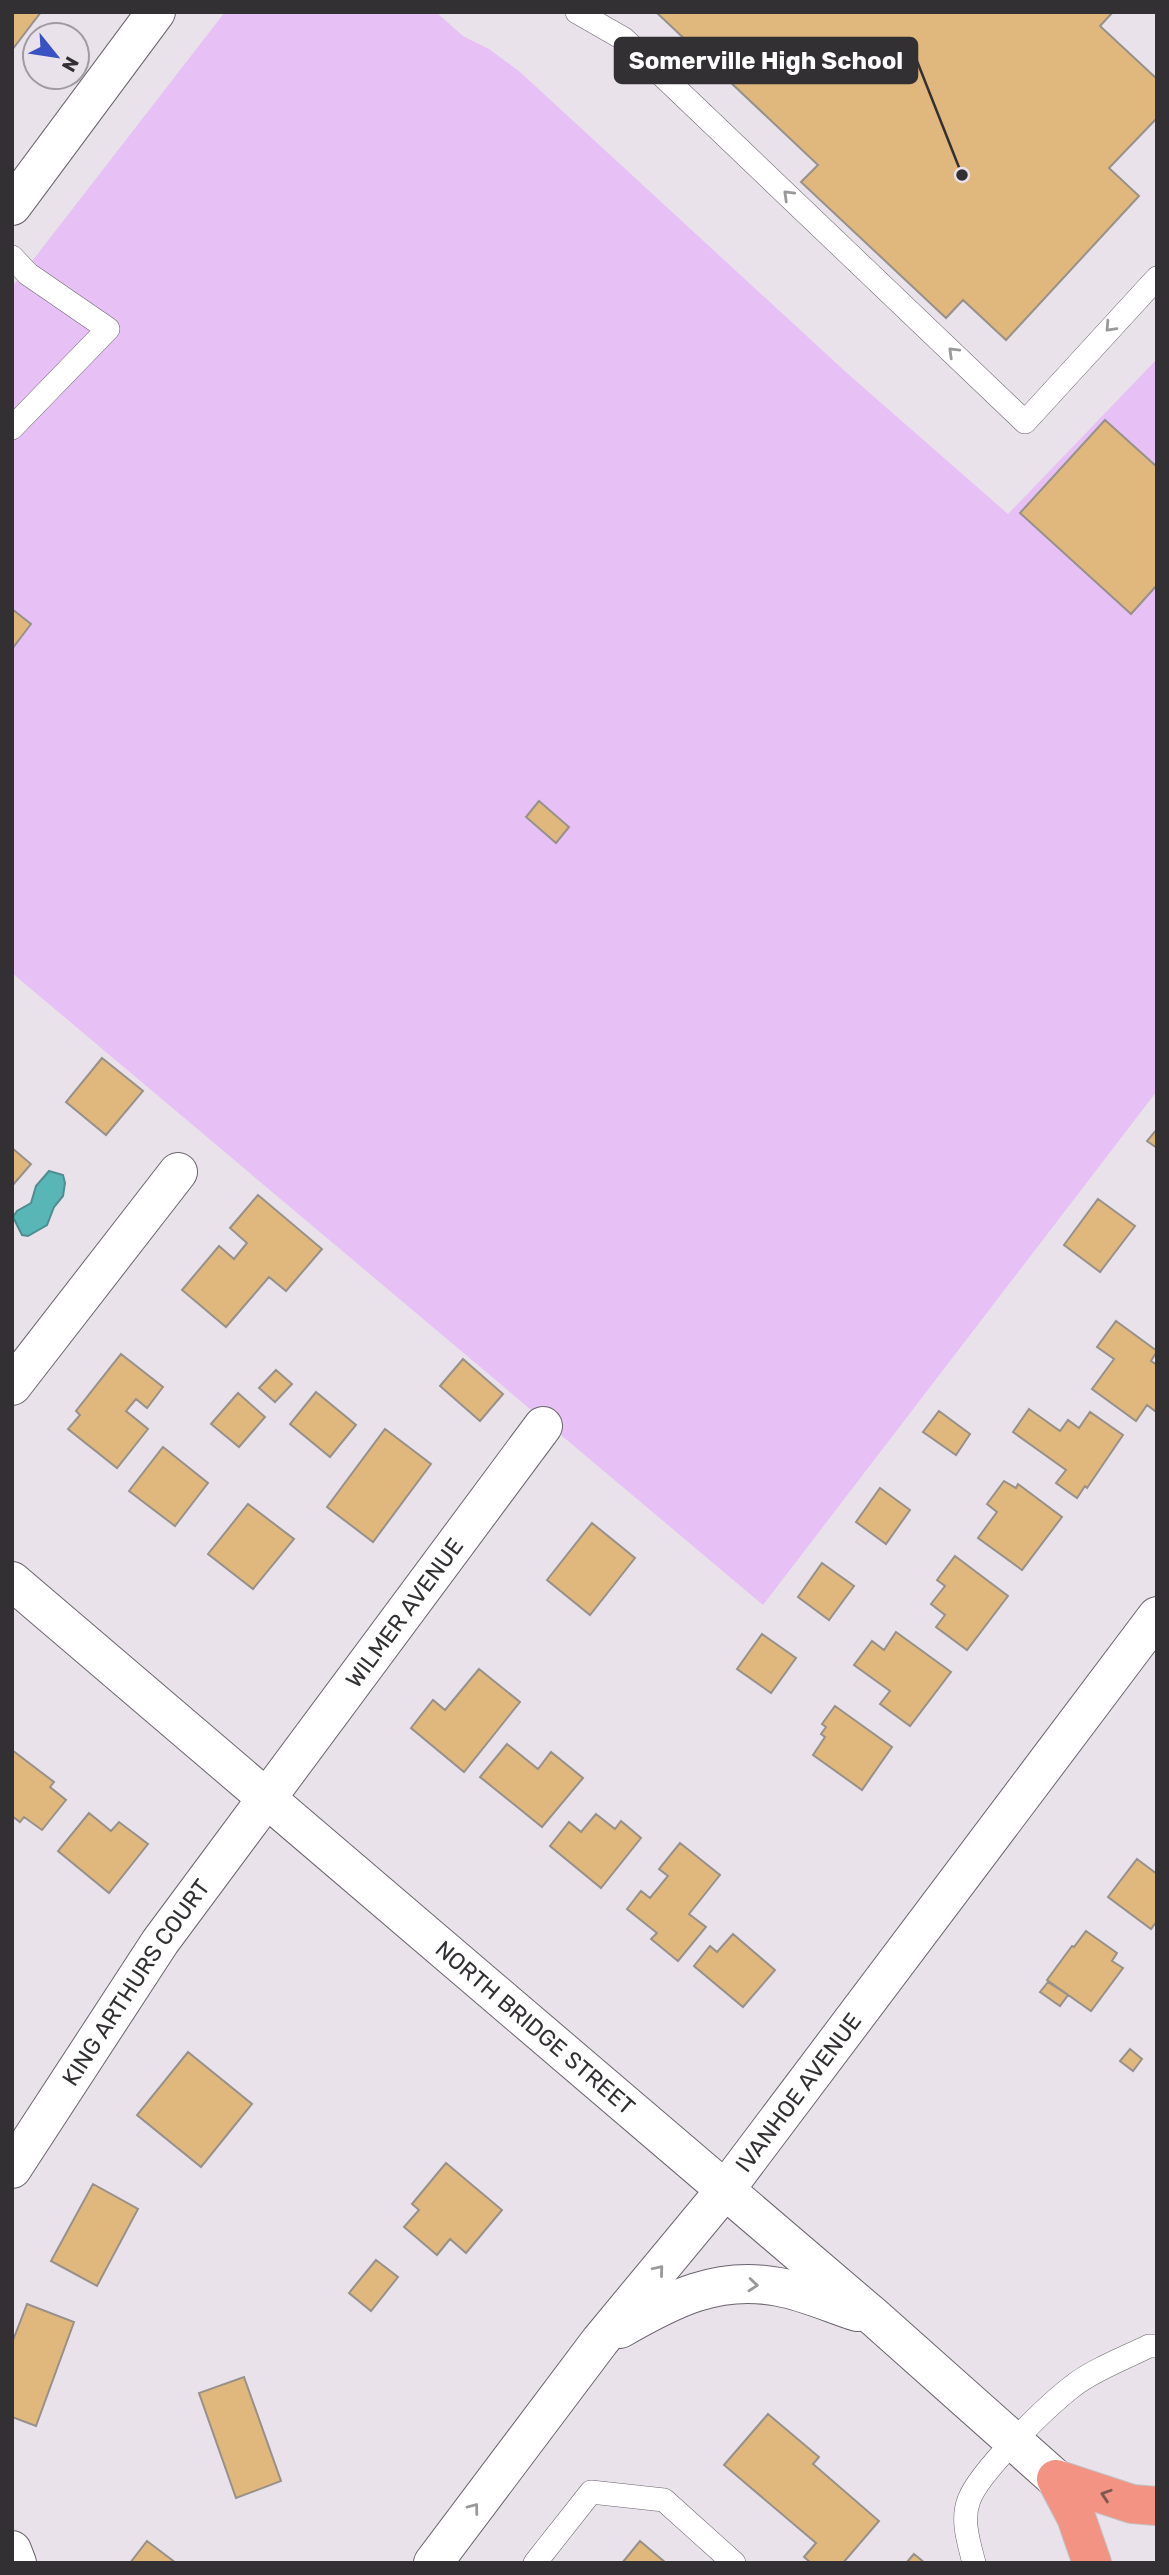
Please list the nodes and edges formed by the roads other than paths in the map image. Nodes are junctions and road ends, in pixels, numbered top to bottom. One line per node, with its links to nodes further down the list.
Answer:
1 (156, 12): 3 (street)
2 (577, 12): 5 (lane, one-way to 2)
3 (12, 206)
4 (12, 257): 6 (lane)
5 (1157, 278)
6 (12, 428)
7 (178, 1172): 8 (street)
8 (12, 1386)
9 (542, 1426): 12 (street, WILMER AVENUE)
10 (12, 1581): 12 (street, NORTH BRIDGE STREET)
11 (1157, 1616): 14 (street, IVANHOE AVENUE)
12 (266, 1800): 13 (street, KING ARTHURS COURT); 14 (street, NORTH BRIDGE STREET)
13 (12, 2169)
14 (725, 2190): 15 (street, NORTH BRIDGE STREET); 16 (street, IVANHOE AVENUE, one-way to 14)
15 (874, 2317): 16 (street, one-way to 15); 18 (street, NORTH BRIDGE STREET)
16 (600, 2341): 23 (street, IVANHOE AVENUE, one-way to 16)
17 (1157, 2346): 18 (lane)
18 (1014, 2442): 19 (street, NORTH BRIDGE STREET); 26 (lane)
19 (1056, 2479): 20 (highway, one-way to 19); 27 (highway)
20 (1157, 2506)
21 (12, 2550): 22 (street)
22 (17, 2563)
23 (433, 2563)
24 (535, 2563): 25 (lane)
25 (734, 2563)
26 (974, 2563)
27 (1092, 2563)

